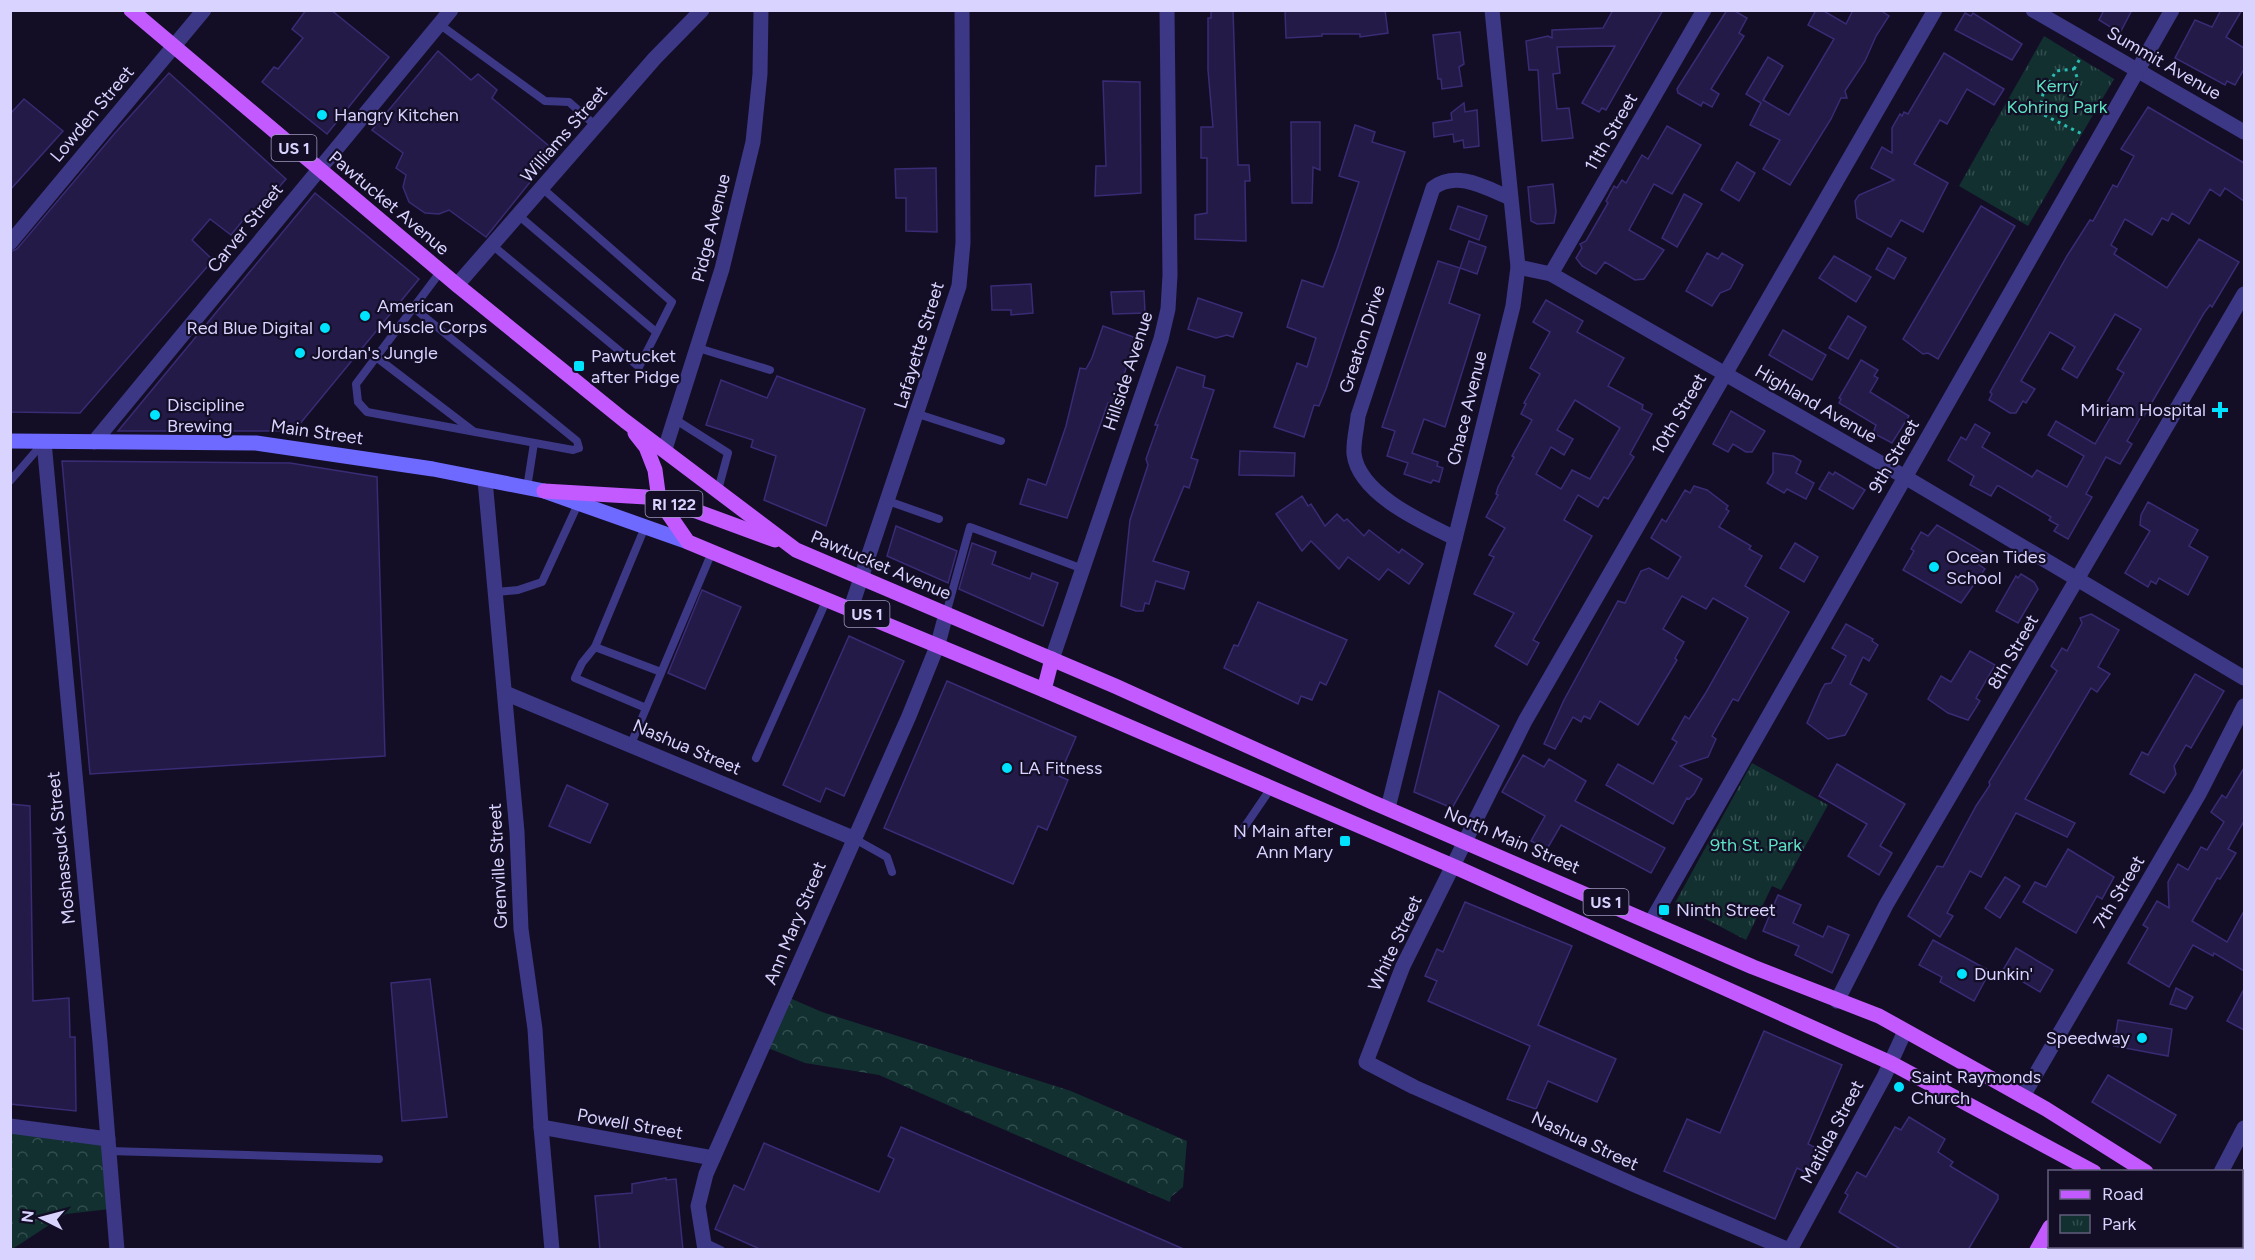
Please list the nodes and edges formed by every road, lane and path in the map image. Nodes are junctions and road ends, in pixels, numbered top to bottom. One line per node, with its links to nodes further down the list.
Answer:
1 (131, 10): 14 (main road, Pawtucket Avenue / US 1)
2 (204, 10): 14 (street, Lowden Street)
3 (451, 10): 13 (street, Carver Street)
4 (702, 10): 17 (street, Williams Street)
5 (760, 10): 33 (street, Pidge Avenue)
6 (962, 10): 37 (street, Lafayette Street)
7 (1167, 10): 62 (street, Hillside Avenue)
8 (1492, 10): 22 (street, Chace Avenue)
9 (1704, 10): 28 (street, 11th Street)
10 (1935, 10): 36 (street, 10th Street)
11 (2033, 10): 15 (street, Summit Avenue)
12 (2172, 10): 15 (street, 9th Street)
13 (439, 24): 17 (lane); 20 (street, Carver Street)
14 (174, 46): 20 (main road, Pawtucket Avenue / US 1); 24 (street, Lowden Street)
15 (2138, 71): 18 (street, Summit Avenue); 19 (street, 9th Street)
16 (2077, 77): 19 (path)
17 (596, 126): 21 (street, Williams Street)
18 (2244, 132)
19 (2097, 142): 47 (street, 9th Street)
20 (319, 169): 27 (main road, Pawtucket Avenue / US 1); 44 (street, Carver Street)
21 (542, 188): 23 (street, Williams Street); 32 (lane)
22 (1510, 198): 26 (street, Chace Avenue); 58 (street, Greaton Drive)
23 (518, 215): 25 (street, Williams Street); 32 (lane)
24 (10, 243)
25 (492, 245): 29 (street, Williams Street); 32 (lane)
26 (1518, 267): 28 (street, Highland Avenue); 58 (street, Chace Avenue)
27 (441, 272): 29 (main road, Pawtucket Avenue / US 1); 31 (lane)
28 (1551, 274): 36 (street, Highland Avenue)
29 (457, 285): 39 (main road, Pawtucket Avenue / US 1)
30 (2244, 294): 64 (street, 8th Street)
31 (415, 309): 34 (lane); 45 (lane)
32 (656, 332)
33 (698, 348): 35 (lane); 38 (street, Pidge Avenue)
34 (376, 357): 40 (lane); 40 (lane)
35 (770, 370)
36 (1725, 374): 47 (street, Highland Avenue); 84 (street, 10th Street)
37 (918, 414): 42 (lane); 54 (street, Lafayette Street)
38 (676, 420): 46 (street, Pidge Avenue); 51 (lane)
39 (625, 421): 46 (main road, Pawtucket Avenue / US 1); 53 (main road, Pawtucket Avenue / US 1)
40 (474, 432): 45 (lane)
41 (10, 441): 43 (main road, Main Street / RI 122)
42 (1001, 441)
43 (44, 442): 44 (main road, Main Street / RI 122); 49 (lane); 97 (street, Moshassuck Street)
44 (94, 442): 48 (main road, Main Street / RI 122)
45 (534, 443): 50 (lane)
46 (665, 449): 51 (main road, Pawtucket Avenue / US 1)
47 (1905, 477): 64 (street, Highland Avenue); 87 (street, 9th Street)
48 (486, 480): 50 (main road, Main Street / RI 122); 65 (street, Grenville Street)
49 (10, 481)
50 (527, 488): 52 (main road, Main Street / RI 122)
51 (718, 490): 60 (main road, Pawtucket Avenue / US 1)
52 (544, 491): 53 (main road, Main Street / RI 122); 55 (main road, Main Street / RI 122)
53 (659, 500): 59 (main road, Pawtucket Avenue / US 1); 60 (main road, Main Street / RI 122)
54 (888, 501): 56 (lane); 63 (street, Lafayette Street)
55 (578, 504): 57 (main road, Main Street / RI 122); 65 (lane)
56 (939, 519)
57 (645, 527): 59 (main road, Main Street / RI 122); 70 (lane)
58 (1455, 538): 81 (street, Chace Avenue)
59 (688, 542): 61 (main road, US 1)
60 (796, 550): 63 (main road, Pawtucket Avenue / US 1)
61 (712, 552): 66 (main road, US 1); 72 (lane)
62 (1083, 569): 68 (lane); 71 (street, Hillside Avenue)
63 (861, 579): 67 (street, Lafayette Street); 68 (main road, Pawtucket Avenue / US 1)
64 (2077, 579): 73 (street, Highland Avenue); 88 (street, 8th Street)
65 (496, 592): 75 (street, Grenville Street)
66 (827, 598): 67 (main road, US 1); 79 (lane)
67 (851, 608): 69 (main road, US 1)
68 (946, 614): 69 (street, Ann Mary Street); 71 (main road, Pawtucket Avenue / US 1)
69 (938, 644): 74 (main road, US 1); 83 (street, Ann Mary Street)
70 (595, 647): 72 (lane); 77 (lane)
71 (1050, 658): 74 (main road); 81 (main road, North Main Street / US 1)
72 (661, 672): 77 (lane)
73 (2244, 678)
74 (1044, 690): 80 (main road, US 1)
75 (505, 693): 78 (street, Nashua Street); 94 (street, Grenville Street)
76 (2244, 706): 92 (street, 7th Street)
77 (646, 708): 78 (lane)
78 (631, 744): 83 (street, Nashua Street)
79 (756, 758)
80 (1271, 788): 82 (lane); 85 (main road, US 1)
81 (1388, 808): 84 (main road, North Main Street / US 1)
82 (1239, 835)
83 (853, 838): 86 (lane); 98 (street, Ann Mary Street)
84 (1465, 842): 85 (street, White Street); 87 (main road, North Main Street / US 1)
85 (1453, 867): 90 (street, White Street); 91 (main road, US 1)
86 (892, 872)
87 (1651, 922): 88 (main road, North Main Street / US 1)
88 (1837, 1001): 89 (main road, North Main Street / US 1)
89 (1905, 1031): 91 (street, Matilda Street); 92 (main road, North Main Street / US 1)
90 (1366, 1062): 108 (street, Nashua Street)
91 (1891, 1063): 100 (main road, US 1); 108 (street, Matilda Street)
92 (2023, 1096): 96 (main road, North Main Street / US 1)
93 (10, 1126): 97 (street)
94 (541, 1127): 98 (street, Powell Street); 106 (street, Grenville Street)
95 (2244, 1128): 102 (street)
96 (2100, 1142): 100 (main road); 101 (main road, North Main Street / US 1)
97 (108, 1145): 99 (lane); 105 (street, Moshassuck Street)
98 (713, 1158): 104 (street, Ann Mary Street)
99 (379, 1159)
100 (2087, 1170)
101 (2143, 1170)
102 (2222, 1170)
103 (2048, 1229): 109 (main road)
104 (704, 1245): 107 (lane)
105 (117, 1250)
106 (552, 1250)
107 (722, 1250)
108 (1790, 1250)
109 (2037, 1250)

